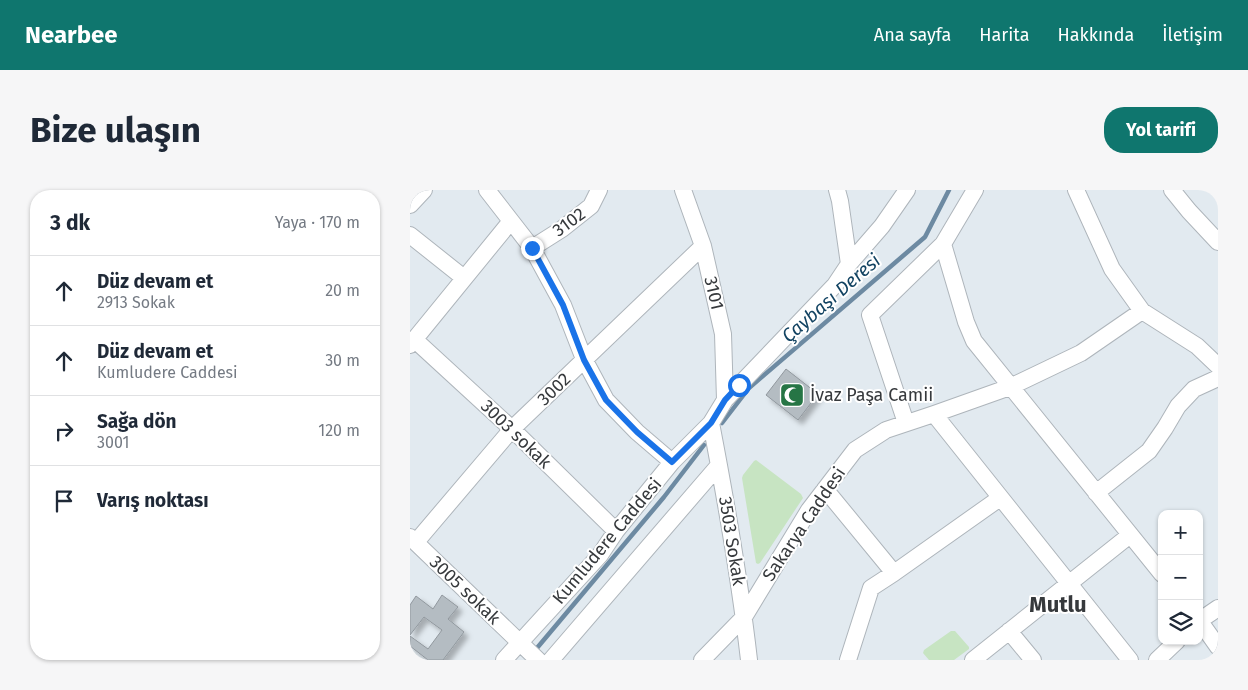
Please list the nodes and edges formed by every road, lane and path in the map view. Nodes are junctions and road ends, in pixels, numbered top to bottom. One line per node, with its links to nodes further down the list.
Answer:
1 (424, 190): 10 (street)
2 (487, 190): 11 (street)
3 (599, 190): 16 (street, 3102)
4 (683, 190): 15 (street, 3101)
5 (836, 190): 17 (street)
6 (907, 190): 17 (street, Kumludere Caddesi)
7 (974, 190): 14 (street)
8 (1076, 190): 19 (street)
9 (1172, 190): 13 (street)
10 (410, 205)
11 (511, 221): 16 (street); 18 (street)
12 (410, 234): 18 (street)
13 (1218, 242)
14 (942, 244): 24 (street); 28 (street)
15 (703, 246): 21 (street, 3002); 25 (street, 3101)
16 (532, 248): 21 (street)
17 (849, 264): 25 (street, Kumludere Caddesi)
18 (464, 278): 20 (street)
19 (1142, 311): 22 (street); 24 (street, Sakarya Caddesi)
20 (412, 342): 29 (street, 3003 sokak)
21 (584, 360): 29 (street, 3002); 30 (street)
22 (1218, 366)
23 (1218, 378): 33 (street)
24 (1010, 387): 26 (street, Sakarya Caddesi); 33 (street)
25 (725, 400): 27 (street, Kumludere Caddesi)
26 (934, 414): 28 (street, Sakarya Caddesi); 34 (street)
27 (711, 423): 30 (street, Kumludere Caddesi); 31 (street, 3503 Sokak)
28 (906, 423): 32 (street, Sakarya Caddesi)
29 (512, 429): 35 (street, 3003 sokak); 37 (street, 3002)
30 (672, 462): 35 (street, Kumludere Caddesi)
31 (719, 465): 42 (street, 3503 Sokak); 51 (street)
32 (825, 489): 39 (street); 42 (street, Sakarya Caddesi)
33 (1096, 492): 36 (street)
34 (1000, 498): 39 (street); 40 (street)
35 (616, 531): 46 (street, Kumludere Caddesi)
36 (1130, 535): 38 (street); 40 (street)
37 (413, 540): 46 (street, 3005 sokak)
38 (1158, 569)
39 (894, 573): 54 (street)
40 (1068, 584): 45 (street); 57 (street)
41 (1218, 608): 43 (street)
42 (744, 617): 52 (street, Sakarya Caddesi); 53 (street, 3503 Sokak)
43 (1203, 619)
44 (1203, 625): 48 (street)
45 (1009, 631): 55 (street); 56 (street)
46 (519, 643): 49 (street, Kumludere Caddesi); 50 (street)
47 (1173, 645): 58 (street)
48 (1218, 647)
49 (504, 660)
50 (538, 660)
51 (551, 660)
52 (702, 660)
53 (748, 660)
54 (848, 660)
55 (973, 660)
56 (1033, 660)
57 (1130, 660)
58 (1156, 660)

